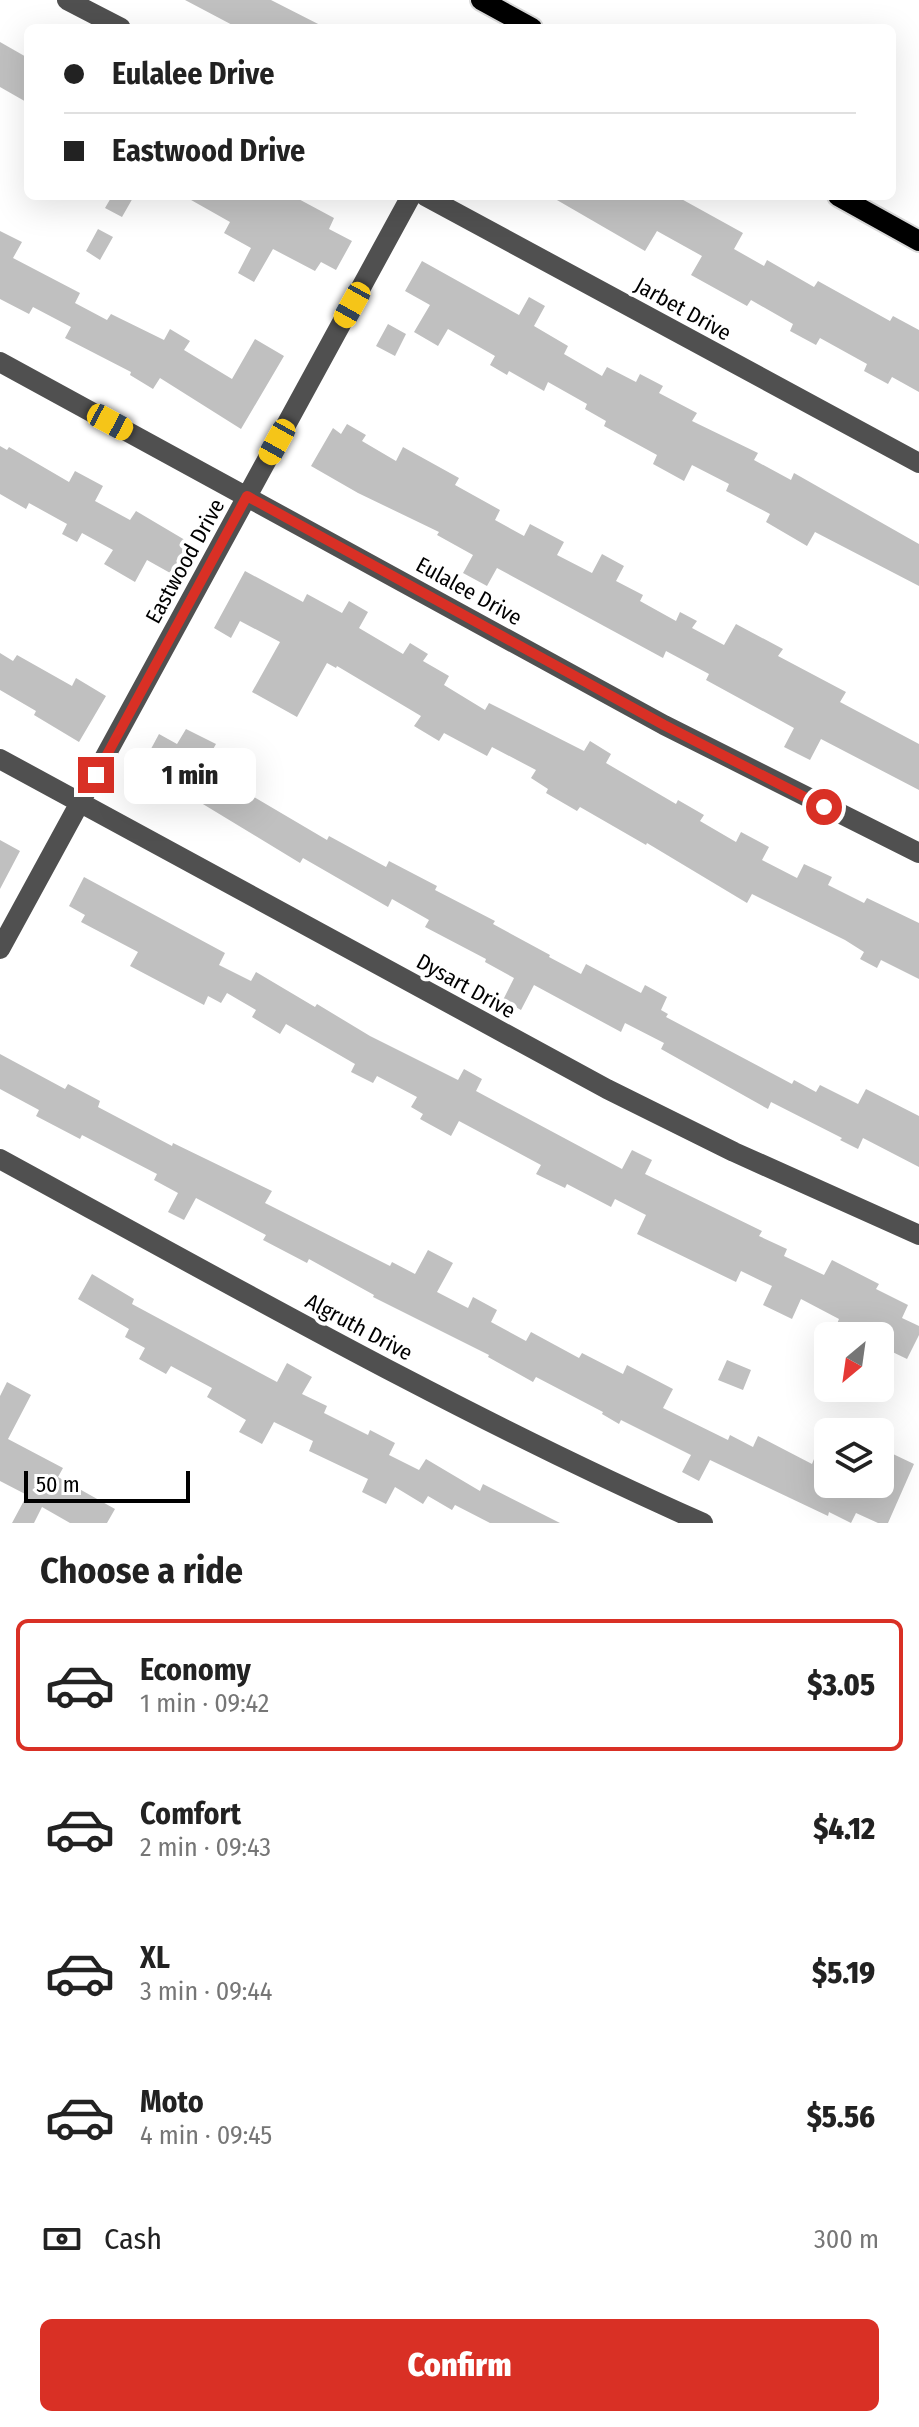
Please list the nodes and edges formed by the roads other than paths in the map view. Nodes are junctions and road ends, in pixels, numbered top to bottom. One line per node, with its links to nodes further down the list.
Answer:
1 (67, 0): 3 (street)
2 (481, 0): 4 (main road)
3 (113, 24)
4 (525, 24)
5 (409, 200): 11 (street, Eastwood Drive)
6 (432, 200): 10 (street, Jarbet Drive)
7 (845, 200): 8 (main road)
8 (919, 241)
9 (0, 362): 11 (street, Eulalee Drive)
10 (919, 463)
11 (247, 496): 13 (street, Eastwood Drive); 14 (street, Eulalee Drive)
12 (0, 759): 13 (street, Dysart Drive)
13 (81, 802): 15 (street, Eastwood Drive); 17 (street, Dysart Drive)
14 (919, 853)
15 (0, 949)
16 (0, 1159): 18 (street, Algruth Drive)
17 (919, 1235)
18 (703, 1523)

